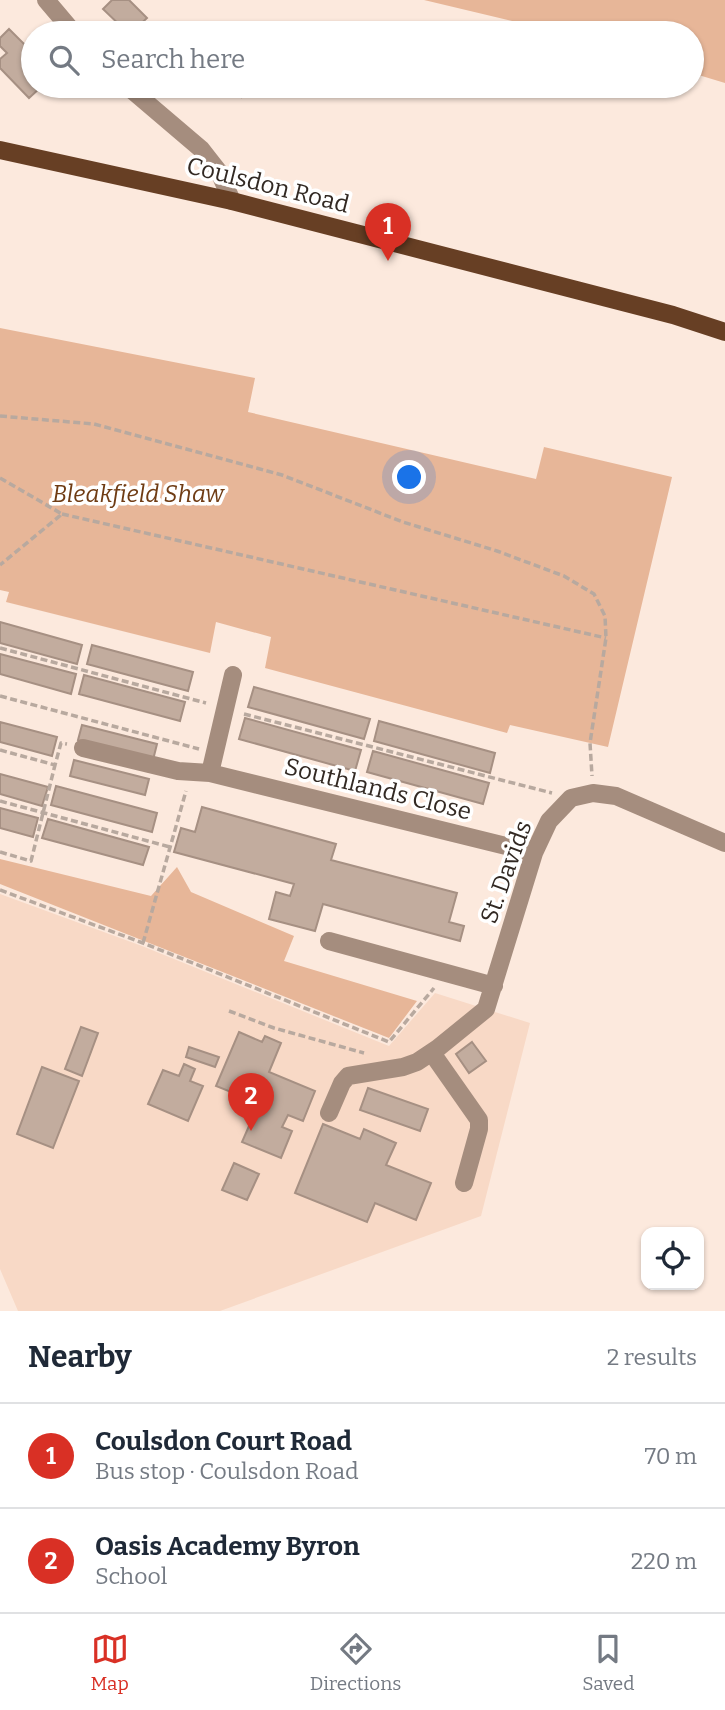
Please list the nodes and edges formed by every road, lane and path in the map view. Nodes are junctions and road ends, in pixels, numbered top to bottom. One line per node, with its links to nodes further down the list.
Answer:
1 (46, 0): 2 (street)
2 (64, 21)
3 (141, 98): 5 (street)
4 (0, 150): 5 (main road, Coulsdon Road)
5 (232, 201): 6 (main road, Coulsdon Road)
6 (725, 332)
7 (0, 415): 11 (path)
8 (0, 478): 9 (path)
9 (62, 514): 10 (path); 11 (path)
10 (0, 565)
11 (606, 638): 21 (path)
12 (0, 648): 15 (path)
13 (233, 675): 15 (street)
14 (0, 696): 18 (path)
15 (225, 709): 18 (street); 22 (path)
16 (83, 748): 19 (path); 20 (street, Southlands Close)
17 (0, 750): 19 (path)
18 (215, 753): 20 (street)
19 (55, 765): 24 (path)
20 (201, 772): 26 (path); 28 (street, Southlands Close)
21 (593, 793): 22 (street); 25 (street)
22 (571, 798): 28 (street, St. Davids)
23 (0, 801): 24 (path)
24 (43, 812): 26 (path); 27 (path)
25 (725, 843)
26 (170, 847): 31 (path)
27 (0, 852)
28 (534, 853): 32 (street, St. Davids)
29 (0, 890): 31 (path)
30 (329, 942): 32 (street)
31 (143, 943): 33 (path)
32 (494, 986): 36 (street, St. Davids)
33 (444, 991)
34 (229, 1011): 35 (path)
35 (369, 1053)
36 (432, 1053): 37 (street); 38 (street)
37 (329, 1113)
38 (464, 1183)

